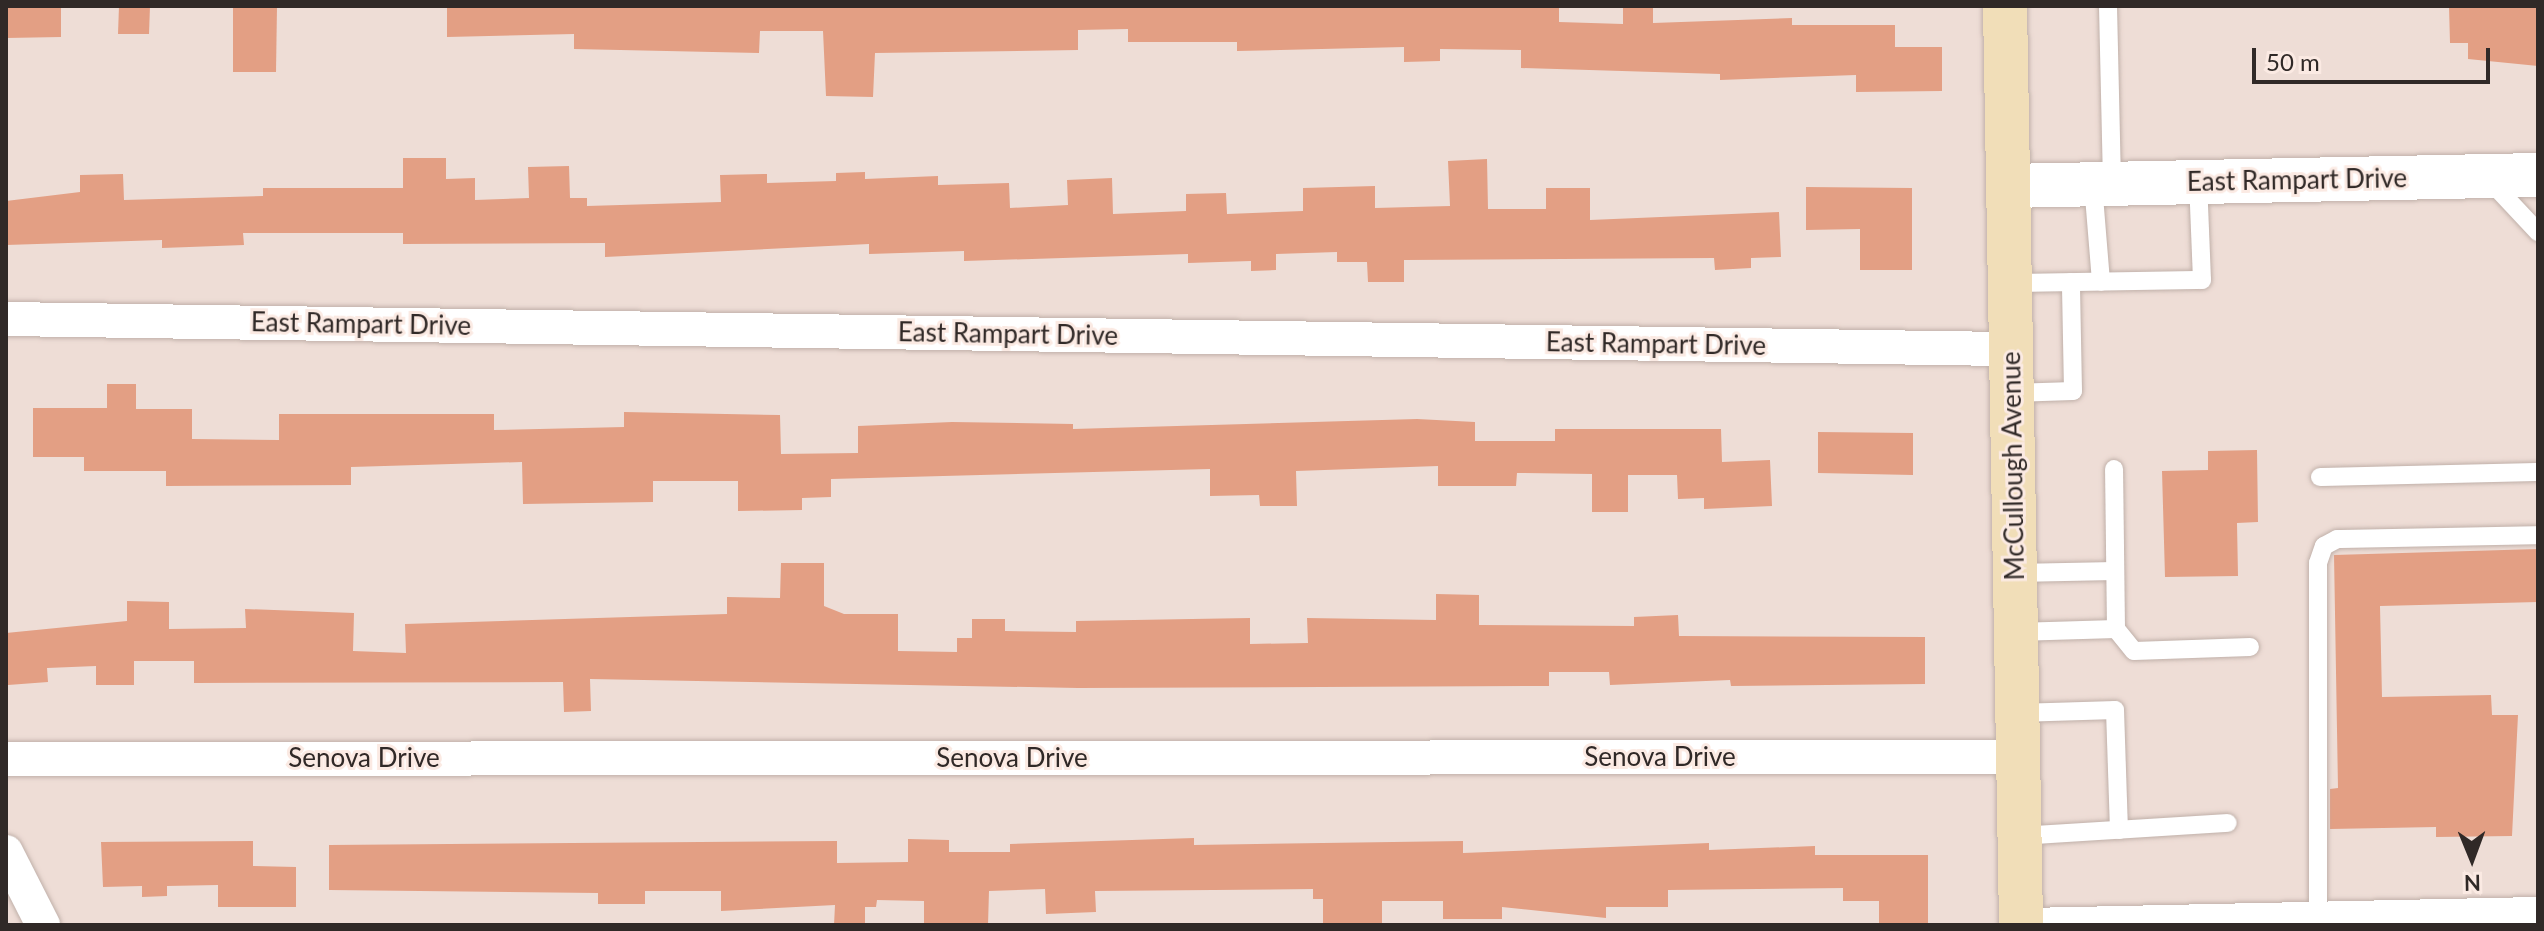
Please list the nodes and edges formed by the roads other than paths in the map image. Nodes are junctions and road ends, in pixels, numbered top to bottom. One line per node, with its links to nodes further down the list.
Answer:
1 (2005, 6): 7 (main road, McCullough Avenue)
2 (2108, 6): 6 (lane)
3 (2538, 175): 4 (street, East Rampart Drive)
4 (2486, 177): 5 (street, East Rampart Drive); 8 (lane)
5 (2198, 182): 6 (street, East Rampart Drive); 10 (lane)
6 (2102, 184): 7 (street, East Rampart Drive); 10 (lane)
7 (2008, 186): 11 (main road, McCullough Avenue)
8 (2538, 232)
9 (2071, 282): 10 (lane); 11 (lane); 14 (lane)
10 (2101, 282)
11 (2010, 283): 13 (main road, McCullough Avenue)
12 (6, 319): 13 (street, East Rampart Drive)
13 (2011, 349): 14 (main road, McCullough Avenue)
14 (2012, 393): 20 (main road, McCullough Avenue)
15 (2114, 469): 19 (lane)
16 (2538, 472): 17 (lane)
17 (2320, 477)
18 (2538, 535): 32 (lane)
19 (2115, 571): 20 (lane); 21 (lane)
20 (2015, 573): 22 (main road, McCullough Avenue)
21 (2116, 629): 22 (lane); 23 (lane)
22 (2016, 632): 24 (main road, McCullough Avenue)
23 (2250, 647)
24 (2018, 713): 25 (main road, McCullough Avenue); 28 (lane)
25 (2019, 757): 26 (street, Senova Drive); 29 (main road, McCullough Avenue)
26 (6, 759)
27 (2228, 823): 28 (lane)
28 (2119, 830): 29 (lane)
29 (2020, 836): 36 (main road, McCullough Avenue)
30 (6, 852): 35 (street)
31 (2538, 914): 33 (street)
32 (2318, 918): 33 (street); 34 (street)
33 (2454, 920)
34 (2117, 924): 37 (street)
35 (43, 925)
36 (2021, 925)
37 (2028, 925)

